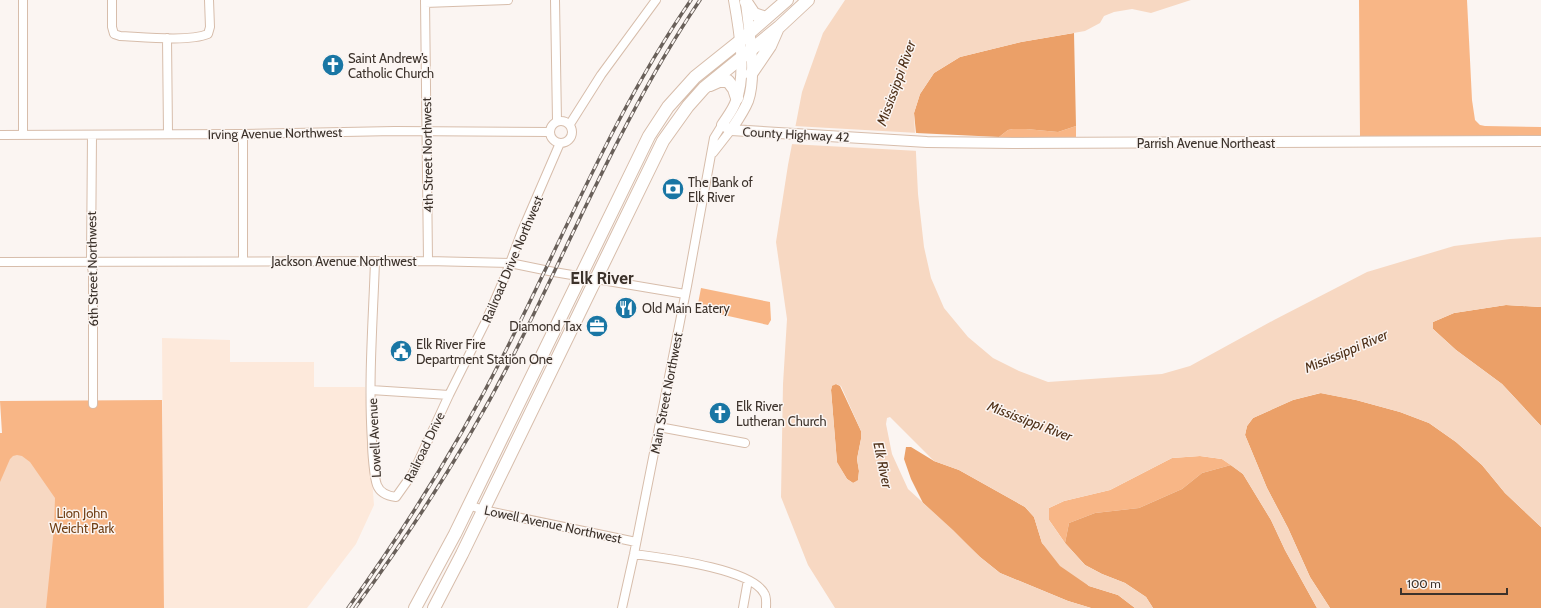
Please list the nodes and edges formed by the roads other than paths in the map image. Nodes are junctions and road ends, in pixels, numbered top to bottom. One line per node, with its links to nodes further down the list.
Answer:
1 (23, 0): 31 (street)
2 (112, 0): 14 (street)
3 (210, 0): 14 (street)
4 (508, 0): 9 (street)
5 (555, 0): 22 (street)
6 (656, 0): 23 (street)
7 (787, 0): 11 (highway)
8 (808, 0): 12 (highway)
9 (426, 1): 26 (street, 4th Street Northwest)
10 (742, 1): 11 (highway); 13 (main road, Main Street Northwest); 15 (main road, Main Street Northwest)
11 (766, 18): 13 (highway)
12 (779, 27): 16 (highway); 18 (highway)
13 (749, 33): 15 (highway); 16 (main road, Main Street Northwest)
14 (167, 38): 28 (street)
15 (740, 41): 17 (main road, Main Street Northwest); 42 (highway)
16 (751, 49): 17 (highway); 18 (main road, Main Street Northwest)
17 (741, 57): 19 (highway); 20 (main road, Main Street Northwest)
18 (751, 74): 21 (main road, Main Street Northwest)
19 (704, 88): 20 (highway); 43 (highway)
20 (737, 98): 24 (main road, Main Street Northwest)
21 (743, 111): 24 (main road, Main Street Northwest); 25 (main road)
22 (557, 121): 23 (street); 27 (street)
23 (570, 124): 35 (street)
24 (726, 127): 25 (main road, County Highway 42); 44 (street, Main Street Northwest)
25 (751, 131): 33 (main road, County Highway 42)
26 (426, 132): 27 (street, Irving Avenue Northwest); 29 (street, Irving Avenue Northwest); 38 (street, 4th Street Northwest)
27 (550, 132): 35 (street)
28 (168, 134): 29 (street, Irving Avenue Northwest); 32 (street, Irving Avenue Northwest)
29 (243, 134): 36 (street)
30 (0, 135): 31 (street, Irving Avenue Northwest)
31 (23, 135): 32 (street, Irving Avenue Northwest)
32 (92, 135): 40 (street, 6th Street Northwest)
33 (871, 138): 34 (main road, Parrish Avenue Northeast)
34 (1541, 141)
35 (560, 143): 41 (street, Railroad Drive Northwest)
36 (243, 261): 37 (street, Jackson Avenue Northwest); 40 (street, Jackson Avenue Northwest)
37 (375, 261): 38 (street, Jackson Avenue Northwest); 45 (street)
38 (428, 261): 41 (street, Jackson Avenue Northwest)
39 (0, 262): 40 (street, Jackson Avenue Northwest)
40 (91, 262): 47 (street, 6th Street Northwest)
41 (510, 263): 42 (street, Jackson Avenue Northwest); 46 (street, Railroad Drive Northwest)
42 (580, 276): 43 (street, Jackson Avenue Northwest); 51 (highway)
43 (595, 279): 44 (street, Jackson Avenue Northwest); 52 (highway)
44 (685, 294): 48 (street, Main Street Northwest)
45 (371, 390): 46 (street); 50 (street, Lowell Avenue)
46 (449, 395): 50 (street, Railroad Drive)
47 (93, 404)
48 (659, 427): 49 (street); 53 (street, Main Street Northwest)
49 (745, 443)
50 (396, 497)
51 (469, 505): 52 (street, Lowell Avenue Northwest); 56 (highway)
52 (483, 510): 53 (street, Lowell Avenue Northwest); 57 (highway)
53 (636, 542): 54 (street, Main Street Northwest)
54 (634, 554): 55 (street); 58 (street, Main Street Northwest)
55 (748, 580): 59 (street); 60 (street)
56 (415, 608)
57 (434, 608)
58 (622, 608)
59 (743, 608)
60 (766, 608)

